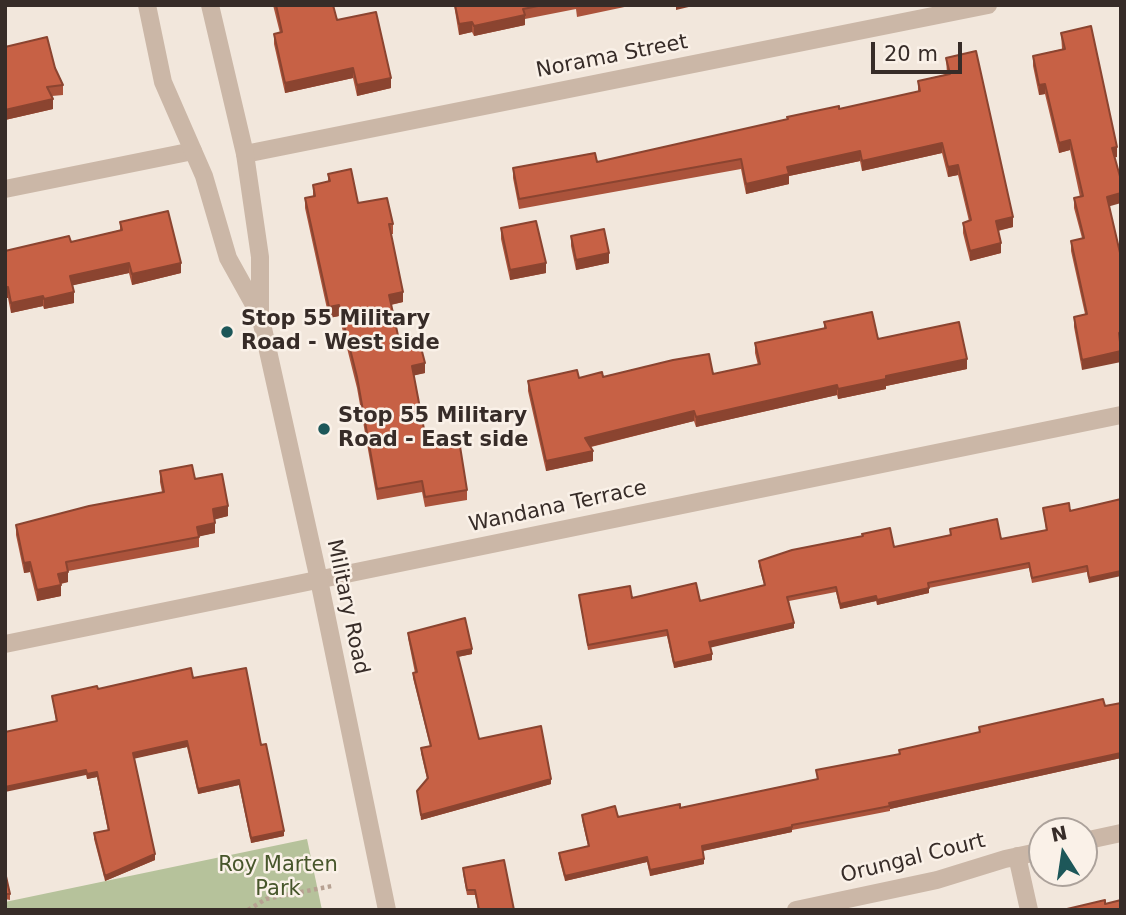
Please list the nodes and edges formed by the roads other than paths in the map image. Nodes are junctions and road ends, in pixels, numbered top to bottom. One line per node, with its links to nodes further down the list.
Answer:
1 (147, 5): 4 (street, Military Road)
2 (210, 5): 5 (street, Military Road)
3 (988, 5): 5 (street, Norama Street)
4 (193, 151): 6 (street); 7 (street, Military Road)
5 (245, 154): 7 (street, Military Road)
6 (5, 189)
7 (260, 315): 9 (street, Military Road)
8 (1121, 415): 9 (street, Wandana Terrace)
9 (319, 580): 10 (street, Wandana Terrace); 15 (street, Military Road)
10 (5, 644)
11 (1121, 833): 12 (street)
12 (1098, 838)
13 (1028, 854): 14 (street, Orungal Court)
14 (1017, 856): 16 (street, Orungal Court); 17 (street)
15 (387, 910)
16 (796, 910)
17 (1028, 910)

